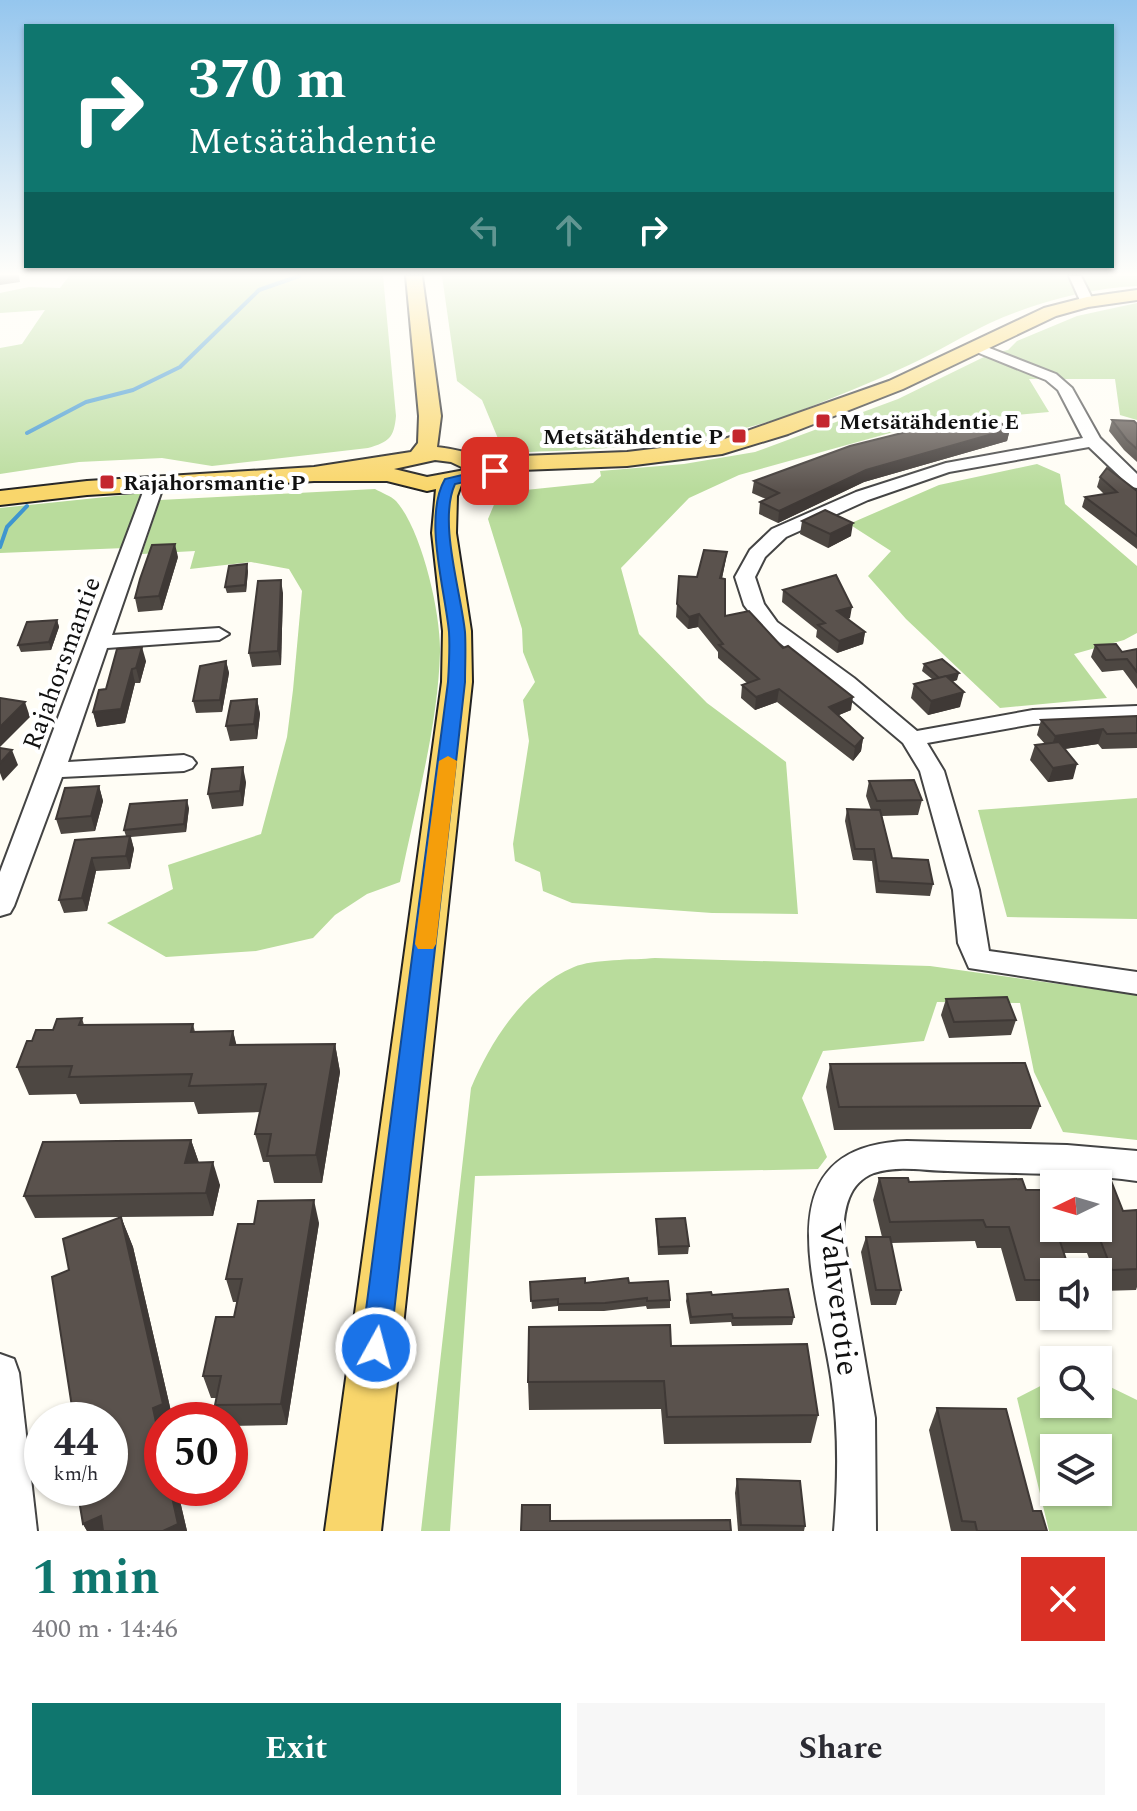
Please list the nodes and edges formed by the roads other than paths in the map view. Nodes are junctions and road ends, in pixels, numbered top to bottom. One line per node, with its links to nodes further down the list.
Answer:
1 (422, 347): 4 (main road)
2 (971, 347): 7 (main road)
3 (978, 347): 5 (street)
4 (430, 416): 6 (main road); 7 (main road)
5 (1093, 441): 8 (street); 15 (street)
6 (413, 468): 7 (main road); 9 (main road); 11 (main road)
7 (459, 470): 11 (main road)
8 (1137, 483)
9 (155, 484): 10 (main road); 13 (street, Rajahorsmantie)
10 (0, 498)
11 (444, 538): 23 (main road)
12 (219, 634): 13 (street)
13 (97, 642): 17 (street, Rajahorsmantie)
14 (1137, 713): 15 (street)
15 (912, 739): 19 (street)
16 (184, 763): 17 (street)
17 (53, 770): 18 (street, Rajahorsmantie)
18 (0, 906)
19 (1137, 983)
20 (1137, 1166): 24 (street, Vahverotie)
21 (0, 1373): 22 (street)
22 (16, 1531)
23 (353, 1531)
24 (855, 1531)

